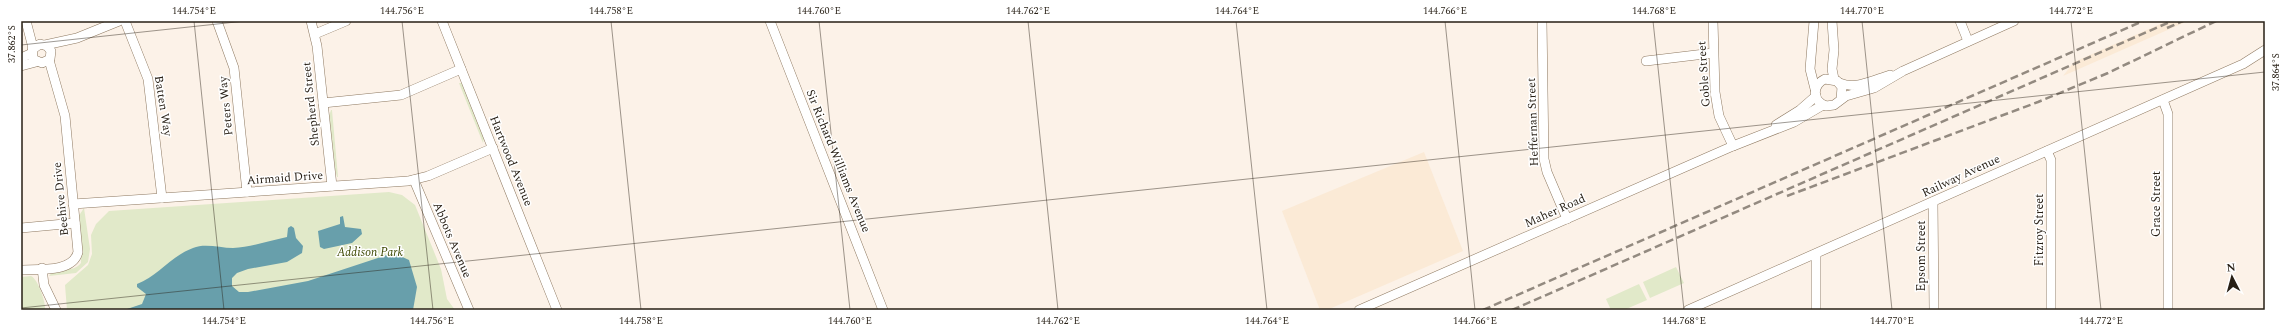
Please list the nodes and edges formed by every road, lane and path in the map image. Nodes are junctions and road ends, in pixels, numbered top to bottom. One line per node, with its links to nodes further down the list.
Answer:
1 (120, 21): 16 (street)
2 (125, 21): 45 (street, Batten Way)
3 (217, 21): 44 (street, Peters Way)
4 (310, 21): 15 (street, Shepherd Street)
5 (346, 21): 15 (street)
6 (442, 21): 29 (street, Hartwood Avenue)
7 (770, 21): 58 (street, Sir Richard Williams Avenue)
8 (1542, 21): 48 (street, Heffernan Street)
9 (1713, 21): 21 (street, Goble Street)
10 (1814, 21): 33 (street)
11 (1832, 21): 32 (street)
12 (1960, 21): 17 (street)
13 (2014, 21): 17 (street)
14 (27, 22): 18 (street); 20 (street)
15 (315, 34): 36 (street, Shepherd Street)
16 (77, 38): 18 (street); 24 (street)
17 (1968, 41): 30 (street)
18 (44, 44): 20 (street); 24 (street)
19 (2265, 50): 27 (street, Railway Avenue)
20 (32, 51): 22 (street); 26 (street)
21 (1713, 53): 25 (street); 39 (street, Goble Street)
22 (21, 58)
23 (2265, 58): 27 (street, Railway Avenue)
24 (50, 59): 26 (street); 31 (street, Beehive Drive)
25 (1646, 61)
26 (38, 63): 28 (street); 31 (street, Beehive Drive)
27 (2243, 64): 35 (street, Railway Avenue)
28 (21, 66)
29 (461, 69): 36 (street); 40 (street, Hartwood Avenue)
30 (1903, 71): 32 (street); 34 (street)
31 (54, 80): 47 (street, Beehive Drive)
32 (1837, 81): 33 (street); 34 (street)
33 (1816, 92): 37 (street); 38 (street, Maher Road)
34 (1841, 99): 37 (street)
35 (2163, 100): 41 (street, Railway Avenue); 64 (street, Grace Street)
36 (323, 103): 43 (street, Shepherd Street)
37 (1823, 105): 38 (street, Maher Road)
38 (1760, 135): 39 (street, Maher Road)
39 (1733, 146): 48 (street, Maher Road)
40 (493, 148): 42 (street, Airmaid Drive); 57 (street, Hartwood Avenue)
41 (2047, 151): 46 (street, Railway Avenue); 63 (street, Fitzroy Street)
42 (414, 180): 43 (street, Airmaid Drive); 56 (street, Abbots Avenue)
43 (332, 186): 44 (street, Airmaid Drive)
44 (247, 192): 45 (street, Airmaid Drive)
45 (162, 198): 47 (street, Airmaid Drive)
46 (1933, 202): 51 (street, Railway Avenue); 62 (street, Epsom Street)
47 (73, 204): 49 (street, Beehive Drive)
48 (1567, 219): 59 (street, Maher Road)
49 (75, 223): 50 (street); 52 (street, Beehive Drive)
50 (21, 228)
51 (1816, 254): 54 (street, Railway Avenue); 61 (street)
52 (42, 268): 53 (street, Beehive Drive); 55 (street)
53 (21, 270)
54 (1701, 307): 60 (street, Railway Avenue)
55 (56, 310)
56 (469, 310)
57 (557, 310)
58 (884, 310)
59 (1359, 310)
60 (1688, 310)
61 (1816, 310)
62 (1934, 310)
63 (2051, 310)
64 (2168, 310)

